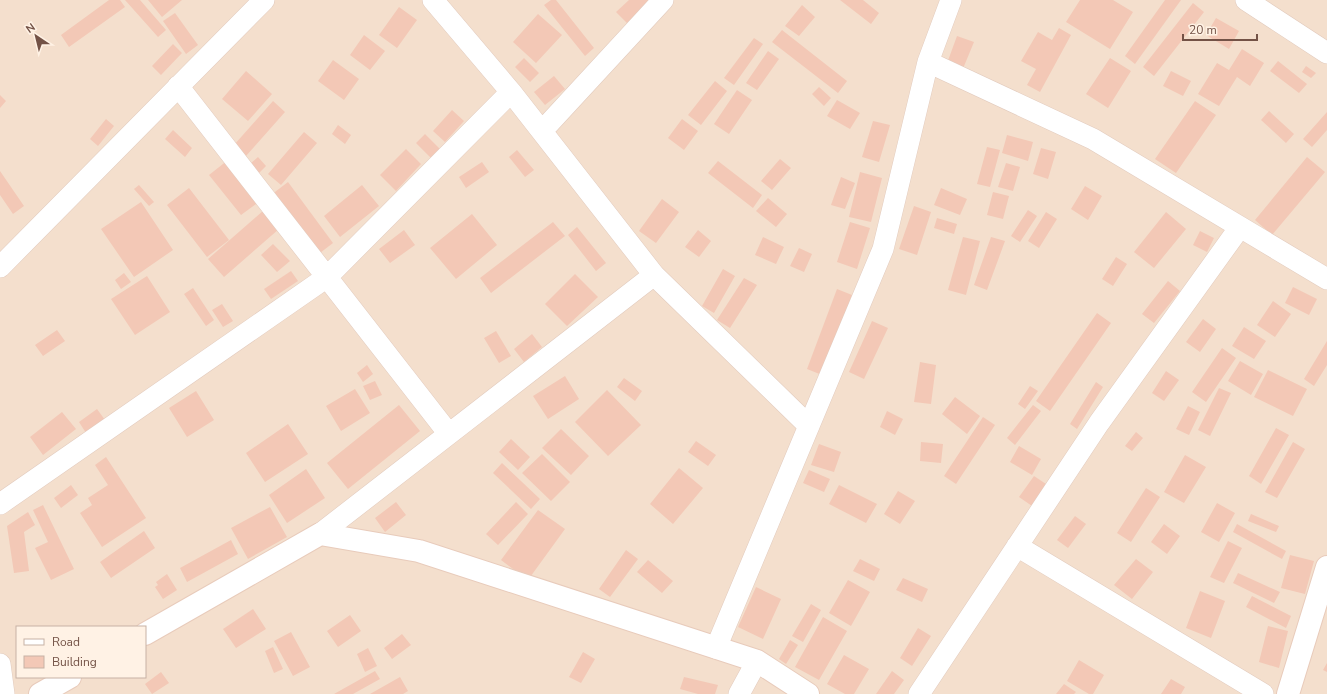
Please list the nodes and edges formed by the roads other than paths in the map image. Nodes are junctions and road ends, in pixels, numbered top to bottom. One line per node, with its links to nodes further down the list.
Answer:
1 (264, 0): 8 (street)
2 (433, 0): 9 (street)
3 (663, 0): 10 (street)
4 (951, 0): 7 (street)
5 (1246, 0): 6 (street)
6 (1327, 52)
7 (928, 62): 11 (street); 16 (street)
8 (178, 86): 12 (street); 14 (street)
9 (511, 92): 10 (street); 14 (street)
10 (542, 131): 13 (street)
11 (1240, 227): 15 (street); 20 (street)
12 (0, 267)
13 (654, 275): 16 (street); 17 (street)
14 (327, 277): 17 (street); 18 (street)
15 (1327, 279)
16 (810, 426): 23 (street)
17 (449, 434): 19 (street)
18 (0, 504)
19 (320, 534): 22 (street); 23 (street)
20 (1017, 546): 31 (street); 32 (street)
21 (1327, 567): 33 (street)
22 (146, 633)
23 (716, 648): 24 (street)
24 (757, 661): 29 (street); 30 (street)
25 (0, 664): 27 (street)
26 (68, 678): 28 (street)
27 (4, 694)
28 (40, 694)
29 (740, 694)
30 (808, 694)
31 (919, 694)
32 (1263, 694)
33 (1288, 694)

